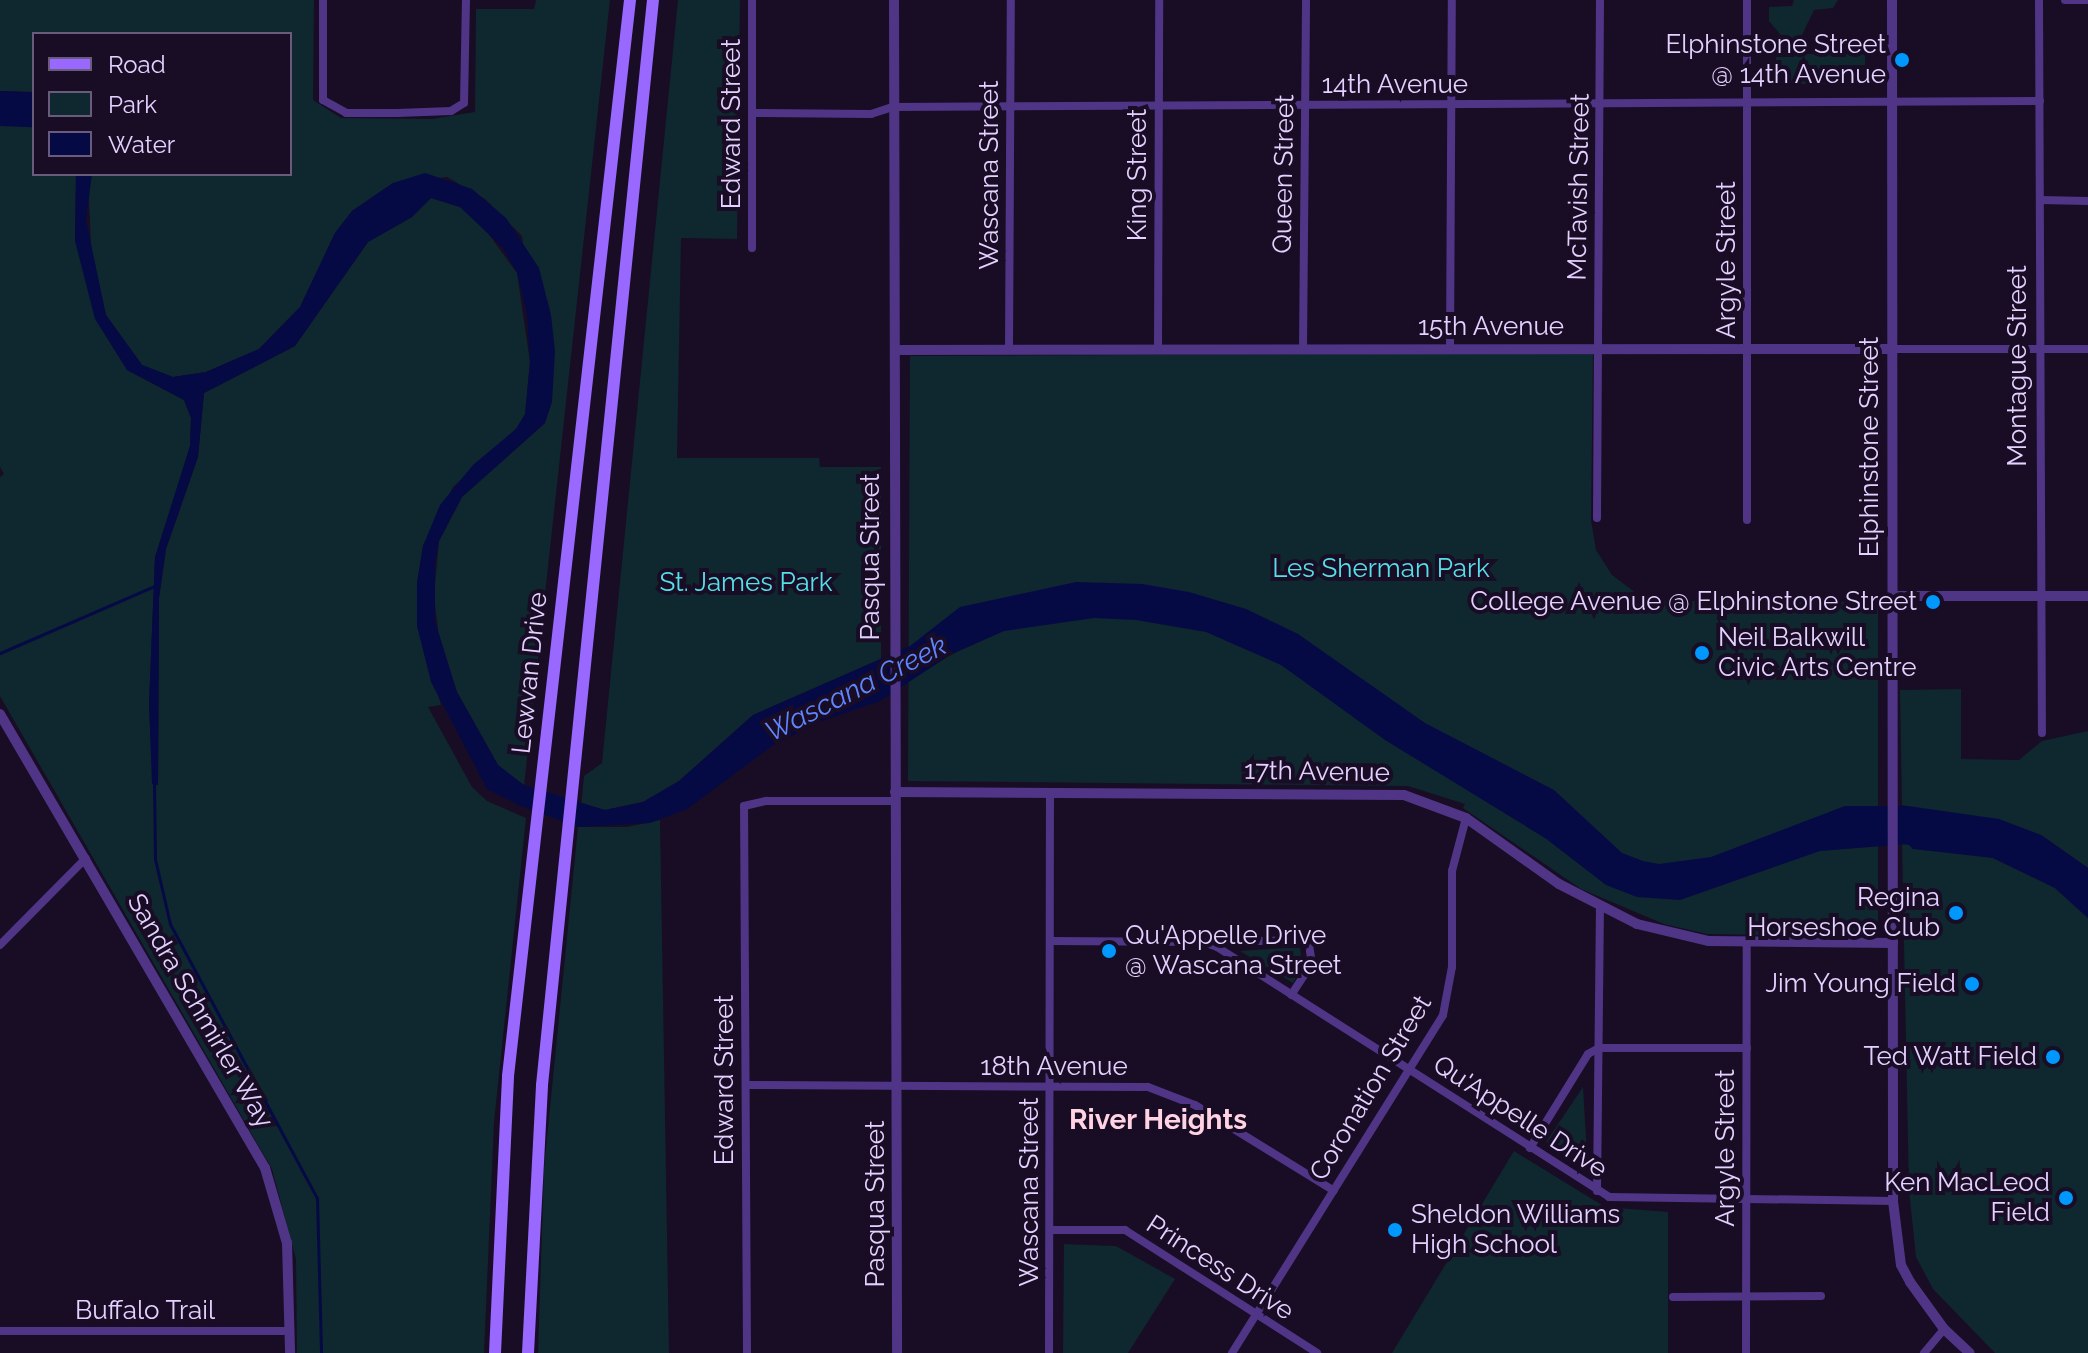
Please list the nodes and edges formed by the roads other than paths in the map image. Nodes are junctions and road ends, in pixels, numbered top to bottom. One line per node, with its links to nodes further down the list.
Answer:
1 (323, 0): 2 (street)
2 (466, 0)
3 (630, 0): 79 (main road, Lewvan Drive)
4 (653, 0): 80 (main road, Lewvan Drive)
5 (752, 0): 26 (street, Edward Street)
6 (894, 0): 24 (street, Pasqua Street)
7 (1011, 0): 25 (street, Wascana Street)
8 (1159, 0): 23 (street, King Street)
9 (1306, 0): 22 (street, Queen Street)
10 (1452, 0): 20 (street)
11 (1600, 0): 21 (street, McTavish Street)
12 (1747, 0): 19 (street, Argyle Street)
13 (1892, 0): 18 (street, Elphinstone Street)
14 (2039, 0): 17 (street, Montague Street)
15 (2065, 0): 16 (street)
16 (2088, 0)
17 (2040, 101): 18 (street, 14th Avenue); 27 (street, Montague Street)
18 (1892, 102): 19 (street, 14th Avenue); 35 (street, Elphinstone Street)
19 (1747, 103): 21 (street, 14th Avenue); 34 (street, Argyle Street)
20 (1453, 104): 21 (street, 14th Avenue); 22 (street, 14th Avenue); 32 (street)
21 (1600, 104): 33 (street, McTavish Street)
22 (1305, 105): 23 (street, 14th Avenue); 31 (street, Queen Street)
23 (1159, 106): 25 (street, 14th Avenue); 30 (street, King Street)
24 (893, 107): 25 (street, 14th Avenue); 26 (street, 14th Avenue); 38 (street, Pasqua Street)
25 (1011, 107): 39 (street, Wascana Street)
26 (752, 113): 29 (street, Edward Street)
27 (2040, 200): 28 (street); 36 (street, Montague Street)
28 (2088, 201)
29 (752, 248)
30 (1158, 349): 31 (street, 15th Avenue); 39 (street, 15th Avenue)
31 (1303, 349): 32 (street, 15th Avenue)
32 (1450, 349): 33 (street, 15th Avenue)
33 (1597, 349): 34 (street, 15th Avenue); 40 (street, McTavish Street)
34 (1746, 349): 35 (street, 15th Avenue); 41 (street, Argyle Street)
35 (1892, 349): 36 (street, 15th Avenue); 42 (street, Elphinstone Street)
36 (2040, 349): 37 (street, 15th Avenue); 43 (street, Montague Street)
37 (2088, 349)
38 (895, 350): 39 (street, 15th Avenue); 48 (street, Pasqua Street)
39 (1009, 350)
40 (1597, 518)
41 (1747, 520)
42 (1892, 596): 43 (street); 56 (street, Elphinstone Street)
43 (2041, 596): 44 (street); 46 (street, Montague Street)
44 (2088, 596)
45 (0, 714): 51 (street, Sandra Schmirler Way)
46 (2042, 733)
47 (1050, 792): 48 (street, 17th Avenue); 50 (street, 17th Avenue); 53 (street, Wascana Street)
48 (895, 796): 49 (street, 17th Avenue); 63 (street, Pasqua Street)
49 (744, 806): 62 (street, Edward Street)
50 (1466, 818): 52 (street, 17th Avenue); 61 (street, Coronation Street)
51 (86, 858): 57 (street); 77 (street, Sandra Schmirler Way)
52 (1600, 907): 55 (street, 17th Avenue); 59 (street)
53 (1050, 941): 54 (street); 64 (street, Wascana Street)
54 (1204, 942): 58 (street, Qu'Appelle Drive); 58 (street)
55 (1747, 943): 56 (street, 17th Avenue); 60 (street, Argyle Street)
56 (1893, 943): 69 (street, Elphinstone Street)
57 (0, 945)
58 (1291, 995): 61 (street, Qu'Appelle Drive)
59 (1599, 1048): 60 (street); 65 (street); 67 (street)
60 (1747, 1048): 68 (street, Argyle Street)
61 (1409, 1070): 65 (street, Qu'Appelle Drive); 66 (street, Coronation Street)
62 (746, 1085): 63 (street, 18th Avenue); 81 (street, Edward Street)
63 (898, 1086): 64 (street, 18th Avenue); 82 (street, Pasqua Street)
64 (1051, 1087): 66 (street, 18th Avenue); 70 (street, Wascana Street)
65 (1530, 1148): 67 (street, Qu'Appelle Drive)
66 (1334, 1191): 74 (street, Coronation Street)
67 (1597, 1191): 68 (street, Qu'Appelle Drive)
68 (1744, 1201): 69 (street, Qu'Appelle Drive); 71 (street, Argyle Street)
69 (1893, 1201): 75 (street, Elphinstone Street)
70 (1050, 1230): 74 (street, Princess Drive); 83 (street, Wascana Street)
71 (1746, 1296): 72 (street); 73 (street); 86 (street, Argyle Street)
72 (1821, 1296)
73 (1673, 1297)
74 (1256, 1315): 84 (street, Coronation Street); 85 (street, Princess Drive)
75 (1944, 1329): 87 (street); 88 (street)
76 (0, 1331): 77 (street, Buffalo Trail)
77 (289, 1331): 78 (street, Sandra Schmirler Way)
78 (290, 1353)
79 (495, 1353)
80 (528, 1353)
81 (747, 1353)
82 (897, 1353)
83 (1049, 1353)
84 (1232, 1353)
85 (1317, 1353)
86 (1746, 1353)
87 (1924, 1353)
88 (1970, 1353)

